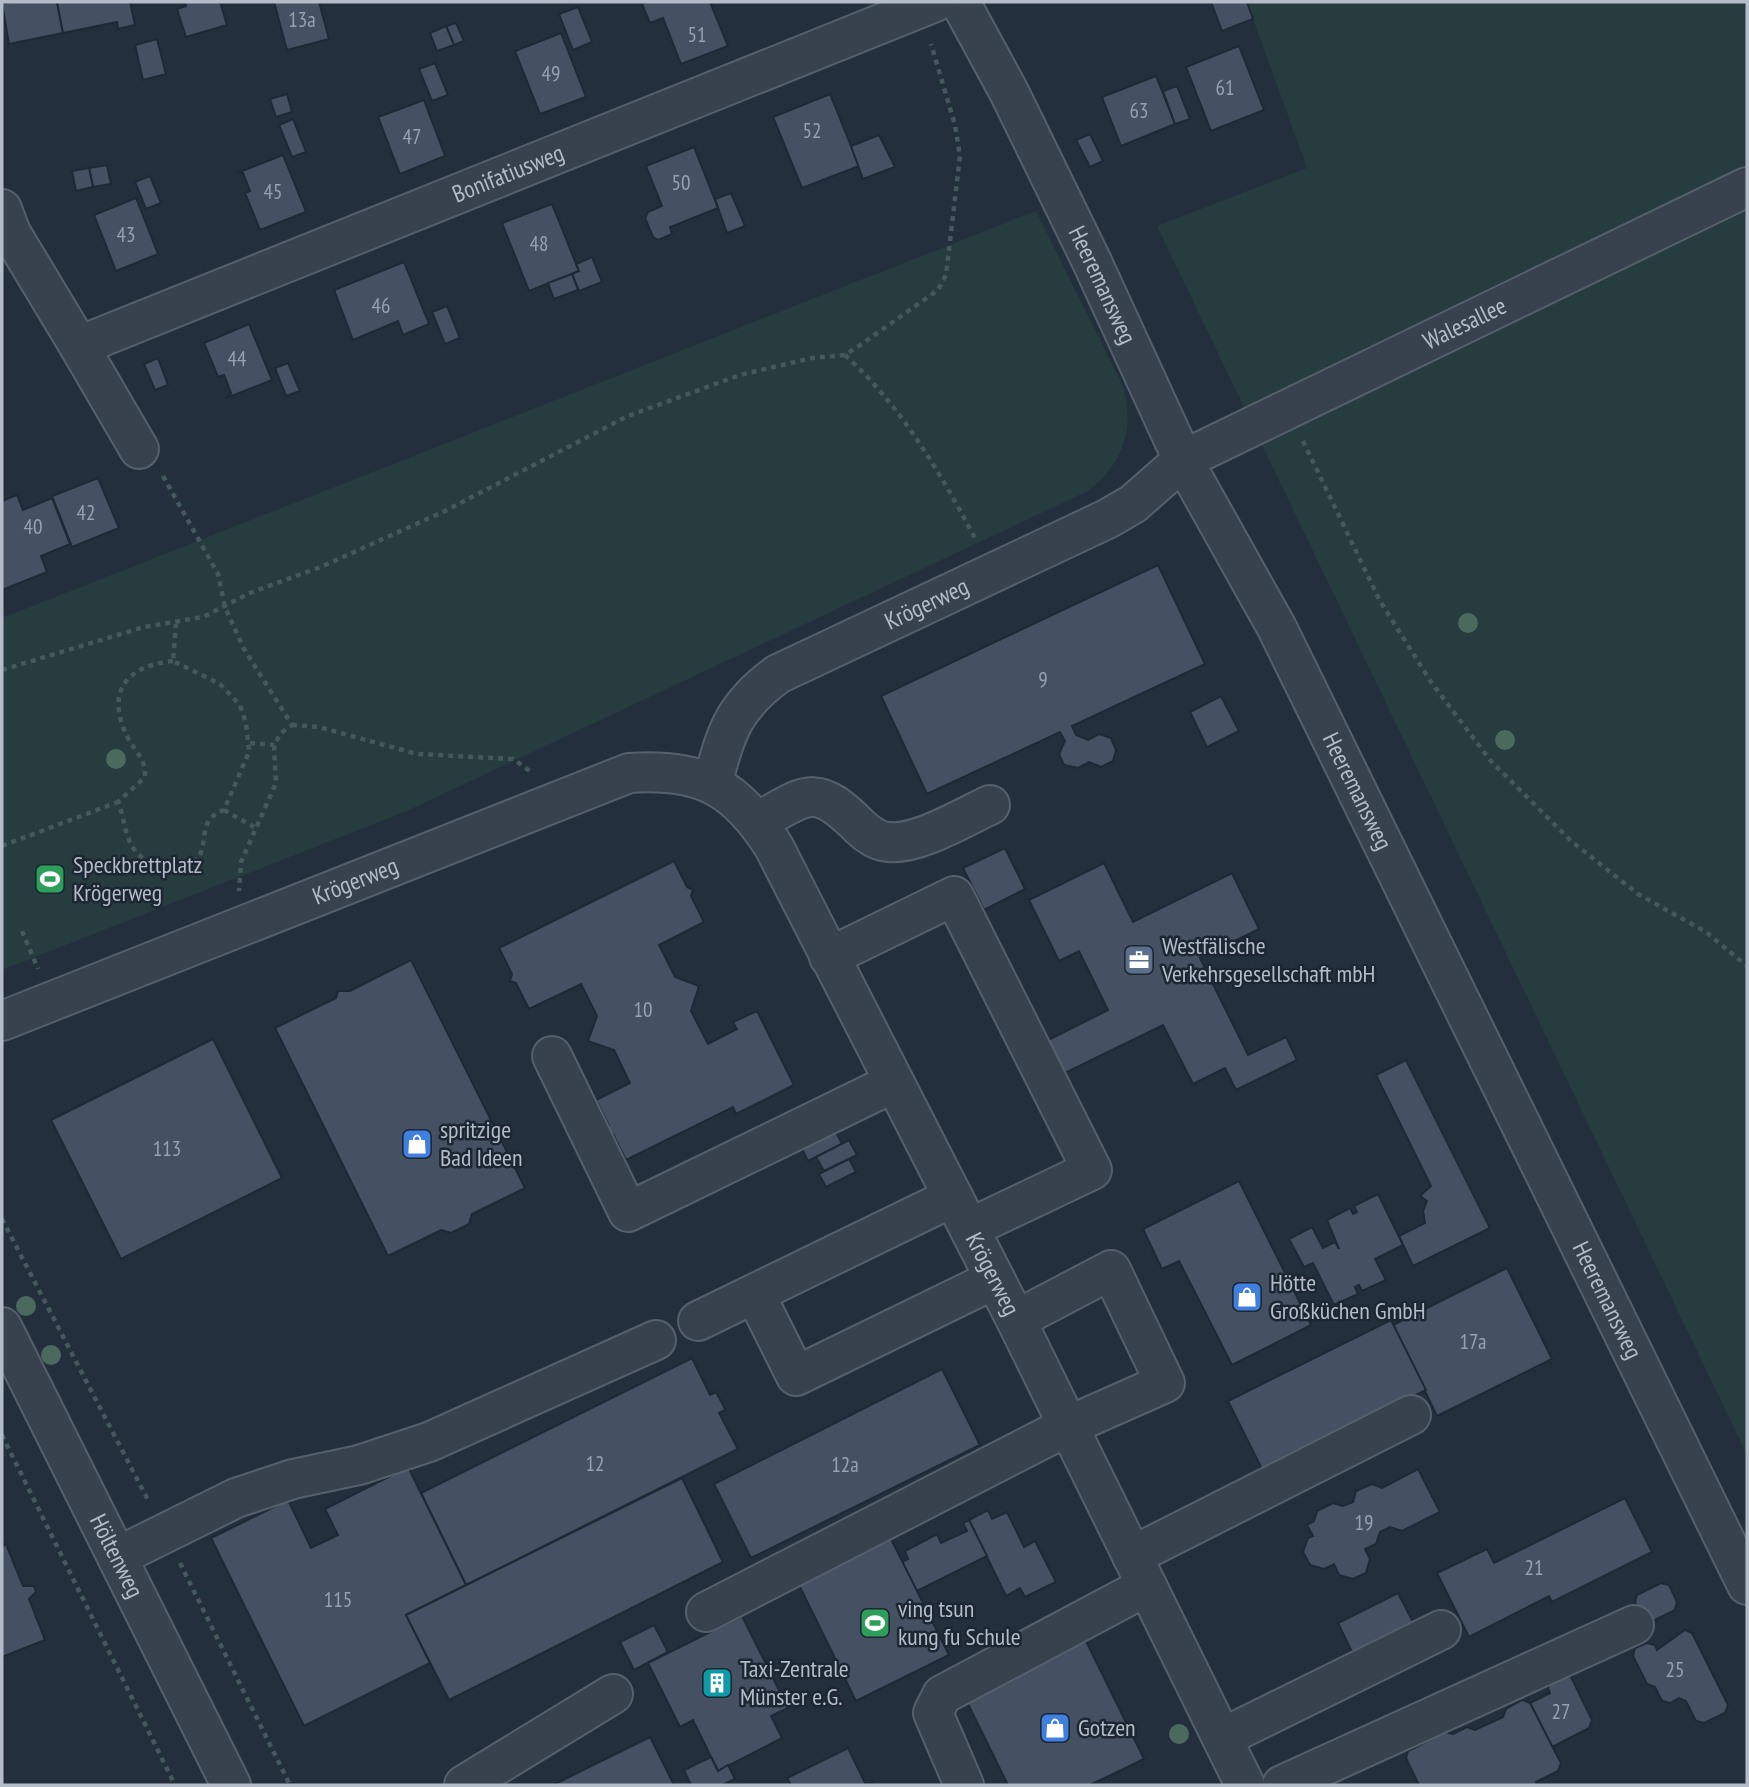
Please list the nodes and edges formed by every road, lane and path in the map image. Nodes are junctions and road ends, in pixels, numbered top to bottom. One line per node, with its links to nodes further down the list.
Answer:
1 (960, 2): 9 (street, Heeremansweg)
2 (926, 6): 5 (street, Bonifatiusweg); 6 (path)
3 (1747, 187): 7 (street, Walesallee)
4 (5, 226): 5 (street)
5 (79, 346): 8 (street)
6 (845, 355): 10 (path); 11 (path)
7 (1288, 410): 9 (street, Walesallee); 30 (path)
8 (139, 449): 11 (path)
9 (1184, 460): 10 (street, Krögerweg); 46 (street, Heeremansweg)
10 (996, 573): 18 (street, Krögerweg)
11 (225, 607): 12 (path); 15 (path)
12 (176, 624): 13 (path); 14 (path)
13 (173, 661): 16 (path); 20 (path)
14 (2, 670)
15 (292, 725): 17 (path); 19 (path)
16 (250, 743): 17 (path); 22 (path)
17 (274, 745): 24 (path)
18 (713, 782): 19 (street, Krögerweg); 23 (street, Krögerweg)
19 (561, 799): 26 (street, Krögerweg)
20 (118, 802): 22 (path); 25 (path)
21 (990, 805): 23 (street)
22 (224, 810): 24 (path)
23 (758, 822): 29 (street, Krögerweg)
24 (254, 828): 26 (path)
25 (2, 846)
26 (241, 926): 31 (street, Krögerweg)
27 (22, 931): 28 (path)
28 (33, 957)
29 (829, 957): 33 (street, Krögerweg); 34 (street)
30 (1747, 966)
31 (2, 1021)
32 (552, 1056): 33 (street)
33 (893, 1083): 34 (street, Krögerweg)
34 (962, 1213): 35 (street, Krögerweg); 36 (street)
35 (995, 1279): 36 (street); 37 (street, Krögerweg)
36 (755, 1293): 38 (street)
37 (1016, 1320): 42 (street, Krögerweg); 42 (street)
38 (698, 1321)
39 (2, 1327): 44 (street, Höltenweg)
40 (656, 1340): 44 (street)
41 (1411, 1415): 45 (street)
42 (1068, 1426): 45 (street, Krögerweg); 47 (street)
43 (2, 1434): 52 (path)
44 (117, 1557): 53 (street, Höltenweg)
45 (1139, 1571): 51 (street, Krögerweg); 55 (street)
46 (1747, 1586)
47 (706, 1612)
48 (1634, 1625): 57 (street)
49 (1441, 1630): 51 (street)
50 (613, 1694): 54 (street)
51 (1222, 1738): 56 (street, Krögerweg)
52 (175, 1785)
53 (231, 1785)
54 (464, 1785)
55 (964, 1785)
56 (1245, 1785)
57 (1282, 1785)

